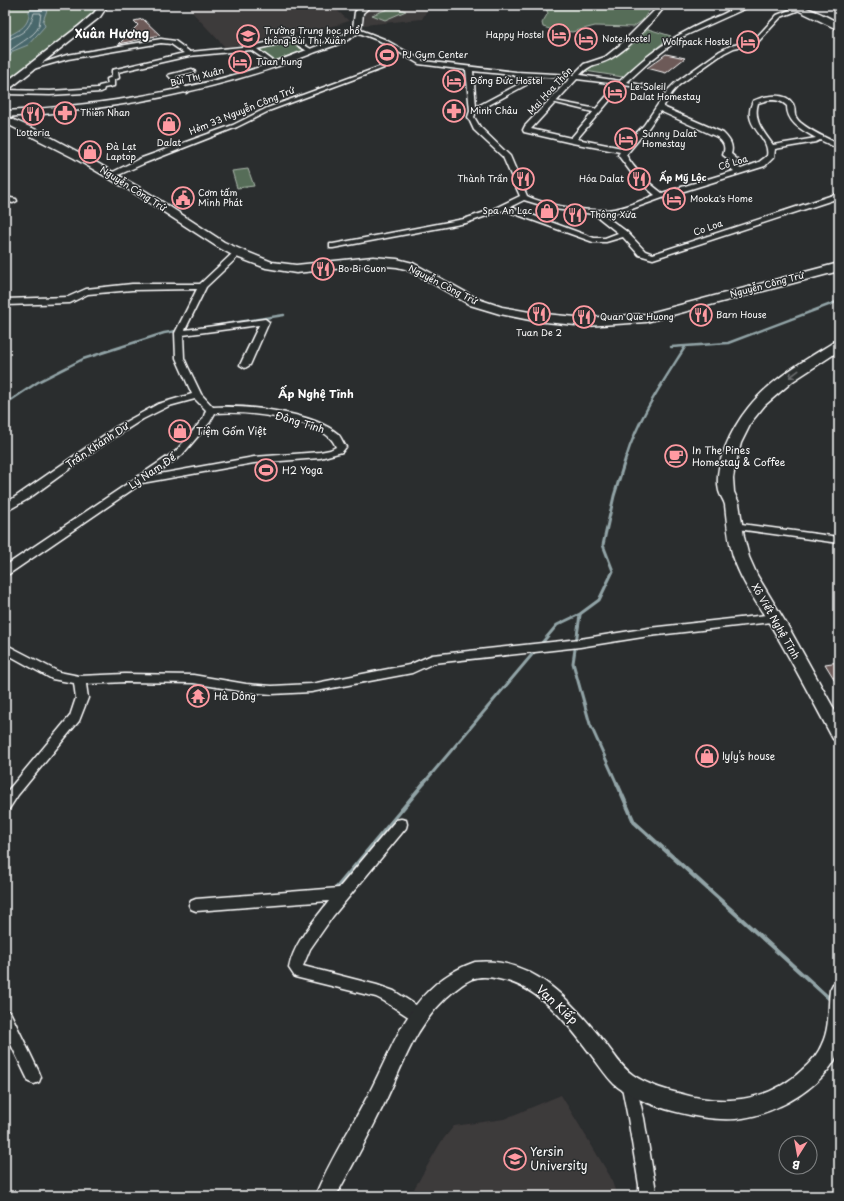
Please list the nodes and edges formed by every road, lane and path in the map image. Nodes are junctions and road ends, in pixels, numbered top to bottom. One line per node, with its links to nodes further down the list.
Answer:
1 (104, 5): 14 (main road)
2 (349, 5): 5 (street)
3 (663, 5): 18 (street, Mai Hoa Thôn)
4 (750, 5): 19 (street)
5 (365, 7): 8 (street)
6 (795, 7): 7 (main road); 26 (street)
7 (839, 27)
8 (356, 30): 10 (street, Bùi Thị Xuân); 16 (street)
9 (252, 48): 10 (street); 11 (street); 13 (street)
10 (311, 51): 13 (street, Bùi Thị Xuân)
11 (189, 54): 12 (street); 14 (street)
12 (185, 64): 22 (street); 23 (street)
13 (274, 64): 23 (street, Bùi Thị Xuân)
14 (32, 68): 21 (main road)
15 (381, 68): 37 (street, Hẻm 33 Nguyễn Công Trứ)
16 (469, 68): 17 (street); 27 (street)
17 (514, 73): 18 (street); 27 (street)
18 (576, 76): 19 (street); 24 (street, Mai Hoa Thôn)
19 (621, 82): 20 (street); 28 (street)
20 (649, 88)
21 (5, 90): 22 (street)
22 (101, 90): 25 (street)
23 (186, 91): 25 (street, Bùi Thị Xuân)
24 (552, 101): 28 (street); 32 (street, Mai Hoa Thôn)
25 (105, 105): 29 (street, Bùi Thị Xuân)
26 (660, 108): 35 (street); 36 (street)
27 (473, 111): 40 (street)
28 (597, 111): 32 (street)
29 (5, 114)
30 (5, 119): 37 (main road, Nguyễn Công Trứ)
31 (816, 140): 33 (street)
32 (572, 141): 35 (street, Mai Hoa Thôn)
33 (771, 147): 34 (street); 36 (street, Cổ Loa)
34 (839, 148)
35 (624, 151): 38 (street)
36 (740, 172): 38 (street, Cổ Loa)
37 (111, 175): 45 (main road, Nguyễn Công Trứ)
38 (660, 195): 42 (street, Cổ Loa)
39 (839, 195): 43 (street, Co Loa)
40 (524, 197): 41 (street); 42 (street, Cổ Loa)
41 (503, 208): 43 (street); 44 (street)
42 (596, 212): 43 (street, Co Loa)
43 (624, 234)
44 (333, 246)
45 (238, 253): 46 (main road, Nguyễn Công Trứ); 47 (street)
46 (839, 267)
47 (202, 286): 48 (street); 49 (street)
48 (5, 302)
49 (179, 333): 52 (street); 53 (street)
50 (839, 345): 56 (main road, Xô Viết Nghệ Tĩnh, one-way to 56)
51 (839, 356): 56 (main road, Xô Viết Nghệ Tĩnh)
52 (246, 365)
53 (197, 395): 54 (street); 57 (street, Trần Khánh Dư)
54 (211, 410): 55 (street, Lý Nam Đế); 55 (street, Đông Tĩnh)
55 (138, 481): 60 (street, Lý Nam Đế)
56 (732, 501): 58 (main road, Xô Viết Nghệ Tĩnh)
57 (5, 509)
58 (734, 526): 59 (street); 61 (main road, Xô Viết Nghệ Tĩnh)
59 (839, 540)
60 (5, 571)
61 (776, 618): 63 (street); 64 (main road, Xô Viết Nghệ Tĩnh)
62 (5, 648): 63 (street)
63 (79, 680): 65 (street)
64 (839, 734)
65 (5, 805)
66 (402, 824): 67 (street)
67 (341, 894): 68 (street); 70 (street)
68 (196, 906)
69 (839, 990): 73 (street, Vạn Kiếp)
70 (420, 1016): 73 (street, Vạn Kiếp); 74 (street, Vạn Kiếp)
71 (5, 1017): 72 (street)
72 (34, 1077)
73 (628, 1082): 75 (street)
74 (325, 1196)
75 (646, 1196)

